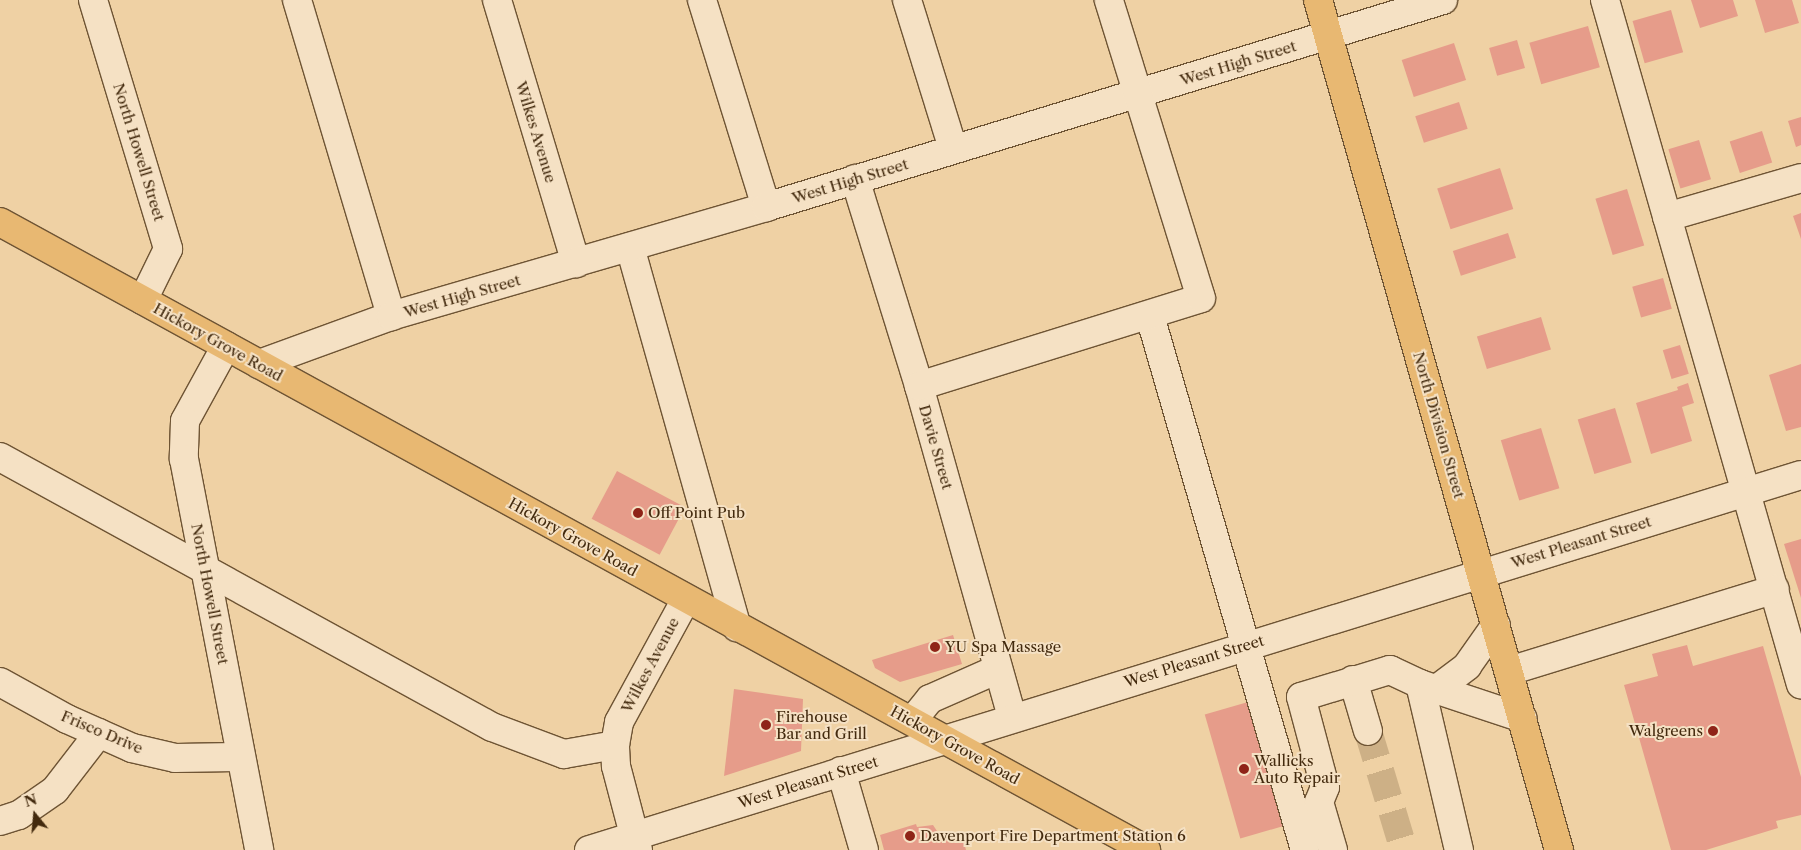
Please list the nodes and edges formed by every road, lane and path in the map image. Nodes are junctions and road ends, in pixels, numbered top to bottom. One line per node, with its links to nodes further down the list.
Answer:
1 (93, 0): 20 (street, North Howell Street)
2 (297, 0): 21 (street)
3 (497, 0): 19 (street, Wilkes Avenue)
4 (702, 0): 15 (street)
5 (907, 0): 12 (street)
6 (1109, 0): 11 (street)
7 (1318, 0): 10 (main road, North Division Street)
8 (1443, 0): 10 (street, West High Street)
9 (1606, 0): 16 (street)
10 (1328, 35): 11 (street, West High Street); 30 (main road, North Division Street)
11 (1137, 93): 12 (street, West High Street); 22 (street)
12 (953, 149): 14 (street, West High Street)
13 (1801, 178): 16 (street)
14 (855, 179): 15 (street, West High Street); 25 (street, Davie Street)
15 (766, 206): 18 (street, West High Street)
16 (1667, 218): 28 (street)
17 (0, 222): 20 (main road, Hickory Grove Road)
18 (630, 247): 19 (street, West High Street); 34 (street)
19 (576, 263): 21 (street, West High Street)
20 (143, 300): 23 (main road, Hickory Grove Road)
21 (391, 316): 24 (street, West High Street)
22 (1150, 316): 25 (street); 35 (street)
23 (226, 346): 24 (main road, Hickory Grove Road); 29 (street, North Howell Street)
24 (259, 364): 32 (main road, Hickory Grove Road)
25 (919, 386): 36 (street, Davie Street)
26 (0, 457): 29 (street)
27 (1801, 475): 28 (street, West Pleasant Street)
28 (1746, 492): 30 (street, West Pleasant Street); 31 (street)
29 (204, 569): 48 (street); 49 (street, North Howell Street)
30 (1481, 573): 33 (main road, North Division Street); 35 (street, West Pleasant Street)
31 (1775, 590): 37 (street); 40 (street)
32 (686, 599): 34 (main road, Hickory Grove Road); 48 (street, Wilkes Avenue)
33 (1496, 625): 37 (main road, North Division Street); 41 (street)
34 (737, 626): 44 (main road, Hickory Grove Road)
35 (1246, 646): 42 (street, West Pleasant Street); 58 (street)
36 (998, 669): 42 (street, Davie Street); 44 (street)
37 (1509, 671): 43 (main road, North Division Street)
38 (1353, 680): 41 (street); 45 (street); 51 (street)
39 (0, 682): 46 (street, Frisco Drive)
40 (1801, 685)
41 (1428, 686): 43 (street); 61 (street)
42 (1012, 717): 47 (street, West Pleasant Street)
43 (1522, 718): 62 (main road, North Division Street)
44 (912, 722): 47 (main road, Hickory Grove Road)
45 (1368, 731)
46 (99, 733): 49 (street, Frisco Drive); 52 (street)
47 (944, 739): 50 (street, West Pleasant Street); 57 (main road, Hickory Grove Road)
48 (615, 745): 53 (street, Wilkes Avenue)
49 (241, 757): 54 (street, North Howell Street)
50 (841, 771): 53 (street, West Pleasant Street); 56 (street)
51 (1324, 787): 59 (street); 60 (street)
52 (0, 821)
53 (636, 843): 55 (street, West Pleasant Street)
54 (259, 850)
55 (588, 850)
56 (864, 850)
57 (1146, 850)
58 (1304, 850)
59 (1333, 850)
60 (1352, 850)
61 (1458, 850)
62 (1559, 850)

